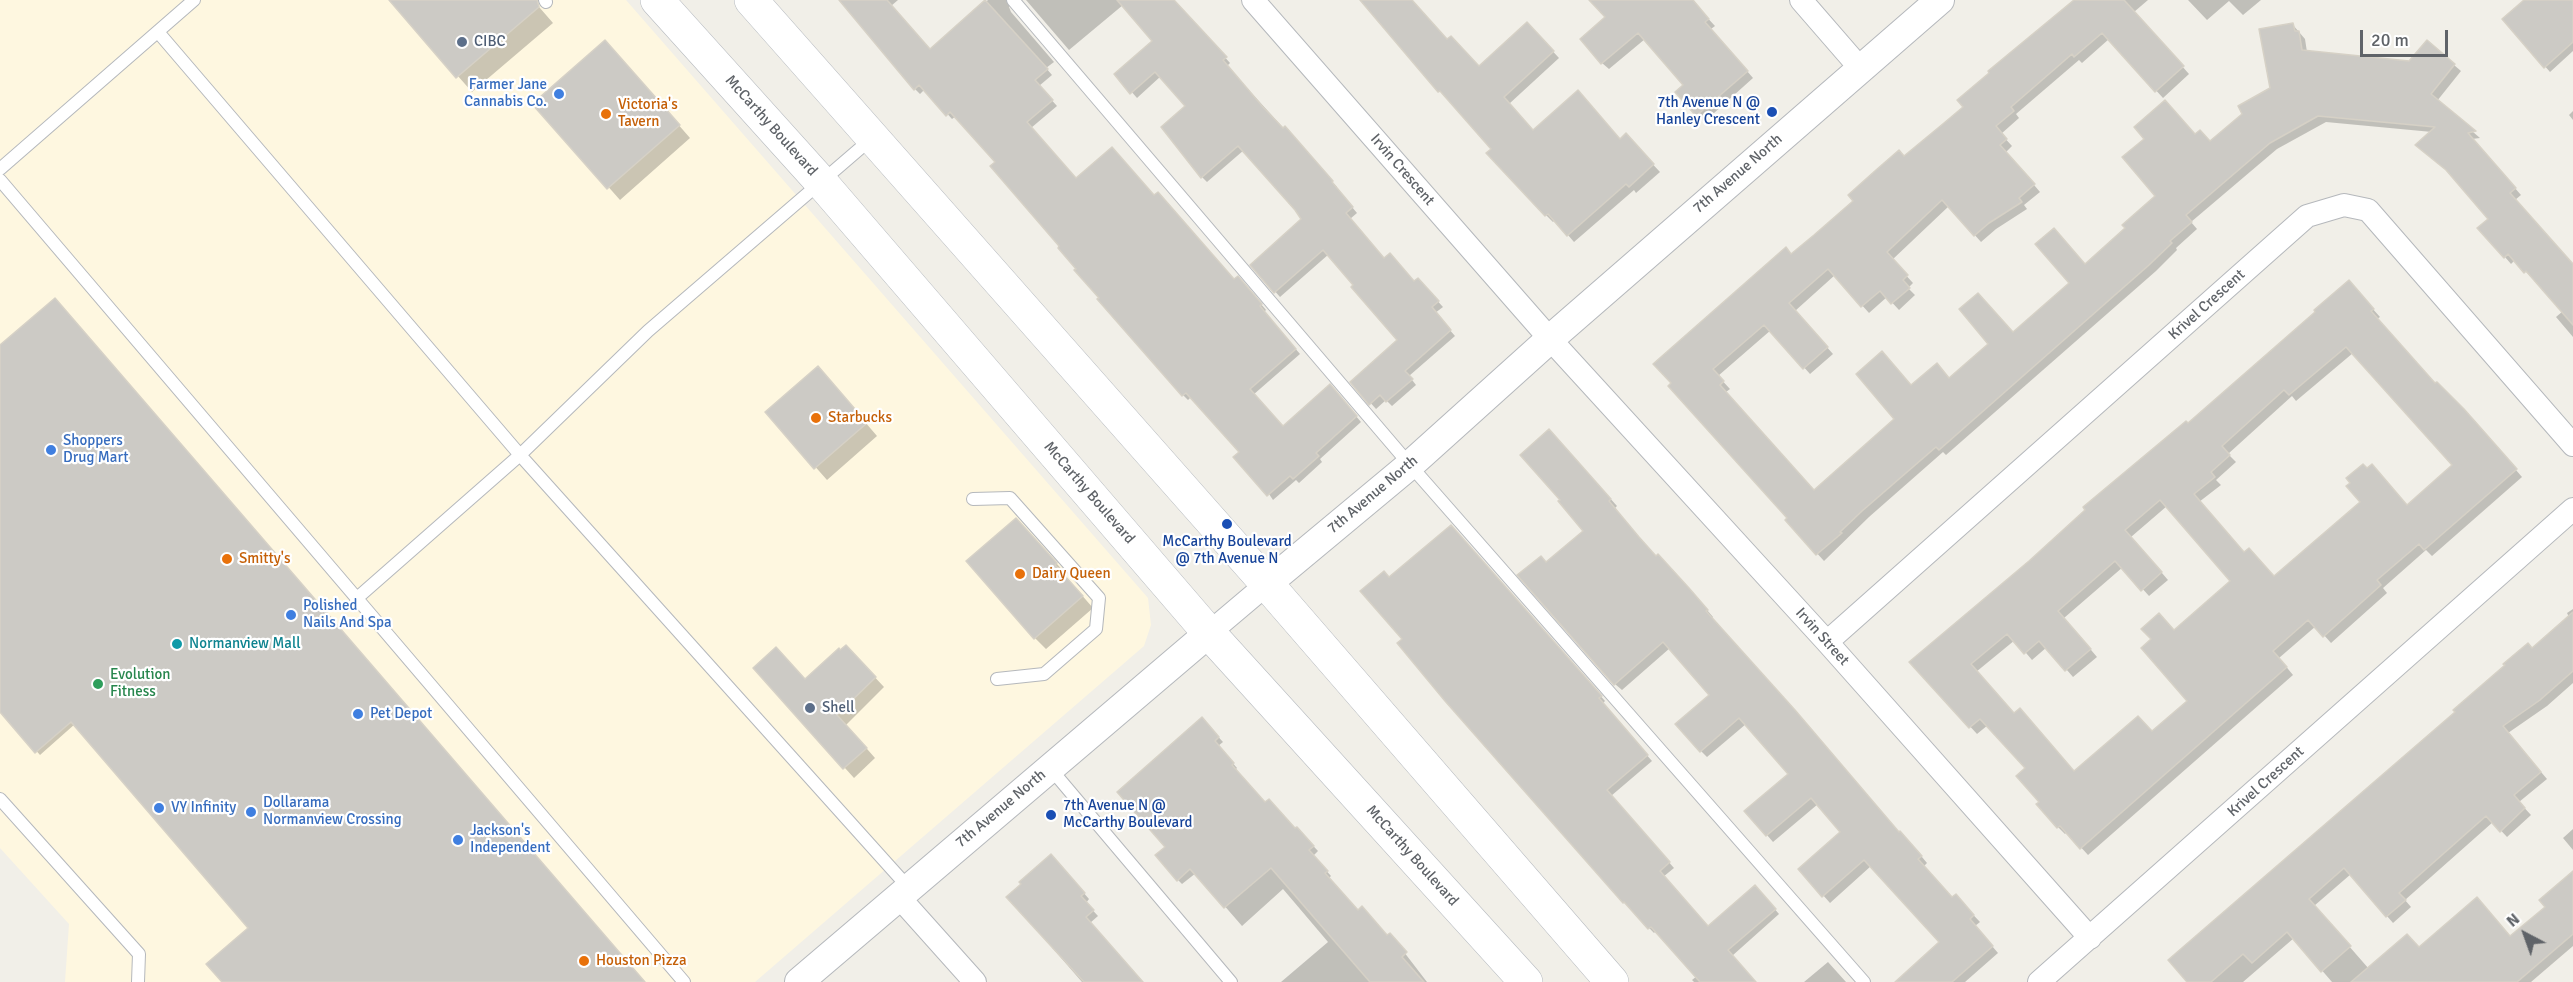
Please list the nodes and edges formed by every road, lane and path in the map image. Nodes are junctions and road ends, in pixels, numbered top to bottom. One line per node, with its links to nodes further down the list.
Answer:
1 (194, 0): 8 (lane)
2 (657, 0): 13 (main road, McCarthy Boulevard)
3 (751, 0): 10 (main road)
4 (1013, 0): 17 (lane)
5 (1253, 0): 14 (street, Irvin Crescent)
6 (1802, 0): 9 (street)
7 (1940, 0): 9 (street, 7th Avenue North)
8 (158, 32): 11 (lane); 16 (lane)
9 (1860, 68): 14 (street, 7th Avenue North)
10 (872, 138): 13 (lane); 20 (main road)
11 (0, 170)
12 (0, 180): 21 (lane)
13 (821, 182): 16 (lane); 22 (main road, McCarthy Boulevard)
14 (1550, 339): 17 (street, 7th Avenue North); 23 (street, Irvin Street)
15 (2573, 445): 23 (street, Krivel Crescent)
16 (520, 455): 21 (lane); 27 (lane)
17 (1410, 465): 20 (street, 7th Avenue North); 36 (lane)
18 (973, 499): 24 (lane)
19 (2573, 509): 28 (street, Krivel Crescent)
20 (1267, 584): 22 (street, 7th Avenue North); 35 (main road)
21 (356, 599): 30 (lane)
22 (1209, 633): 25 (street, 7th Avenue North); 34 (main road, McCarthy Boulevard)
23 (1827, 642): 28 (street, Irvin Street)
24 (997, 679)
25 (1050, 768): 27 (street, 7th Avenue North); 33 (lane)
26 (0, 799): 29 (lane)
27 (903, 891): 31 (street, 7th Avenue North); 32 (street)
28 (2090, 938): 37 (street, Krivel Crescent)
29 (138, 982)
30 (684, 982)
31 (799, 982)
32 (975, 982)
33 (1230, 982)
34 (1526, 982)
35 (1612, 982)
36 (1864, 982)
37 (2039, 982)

